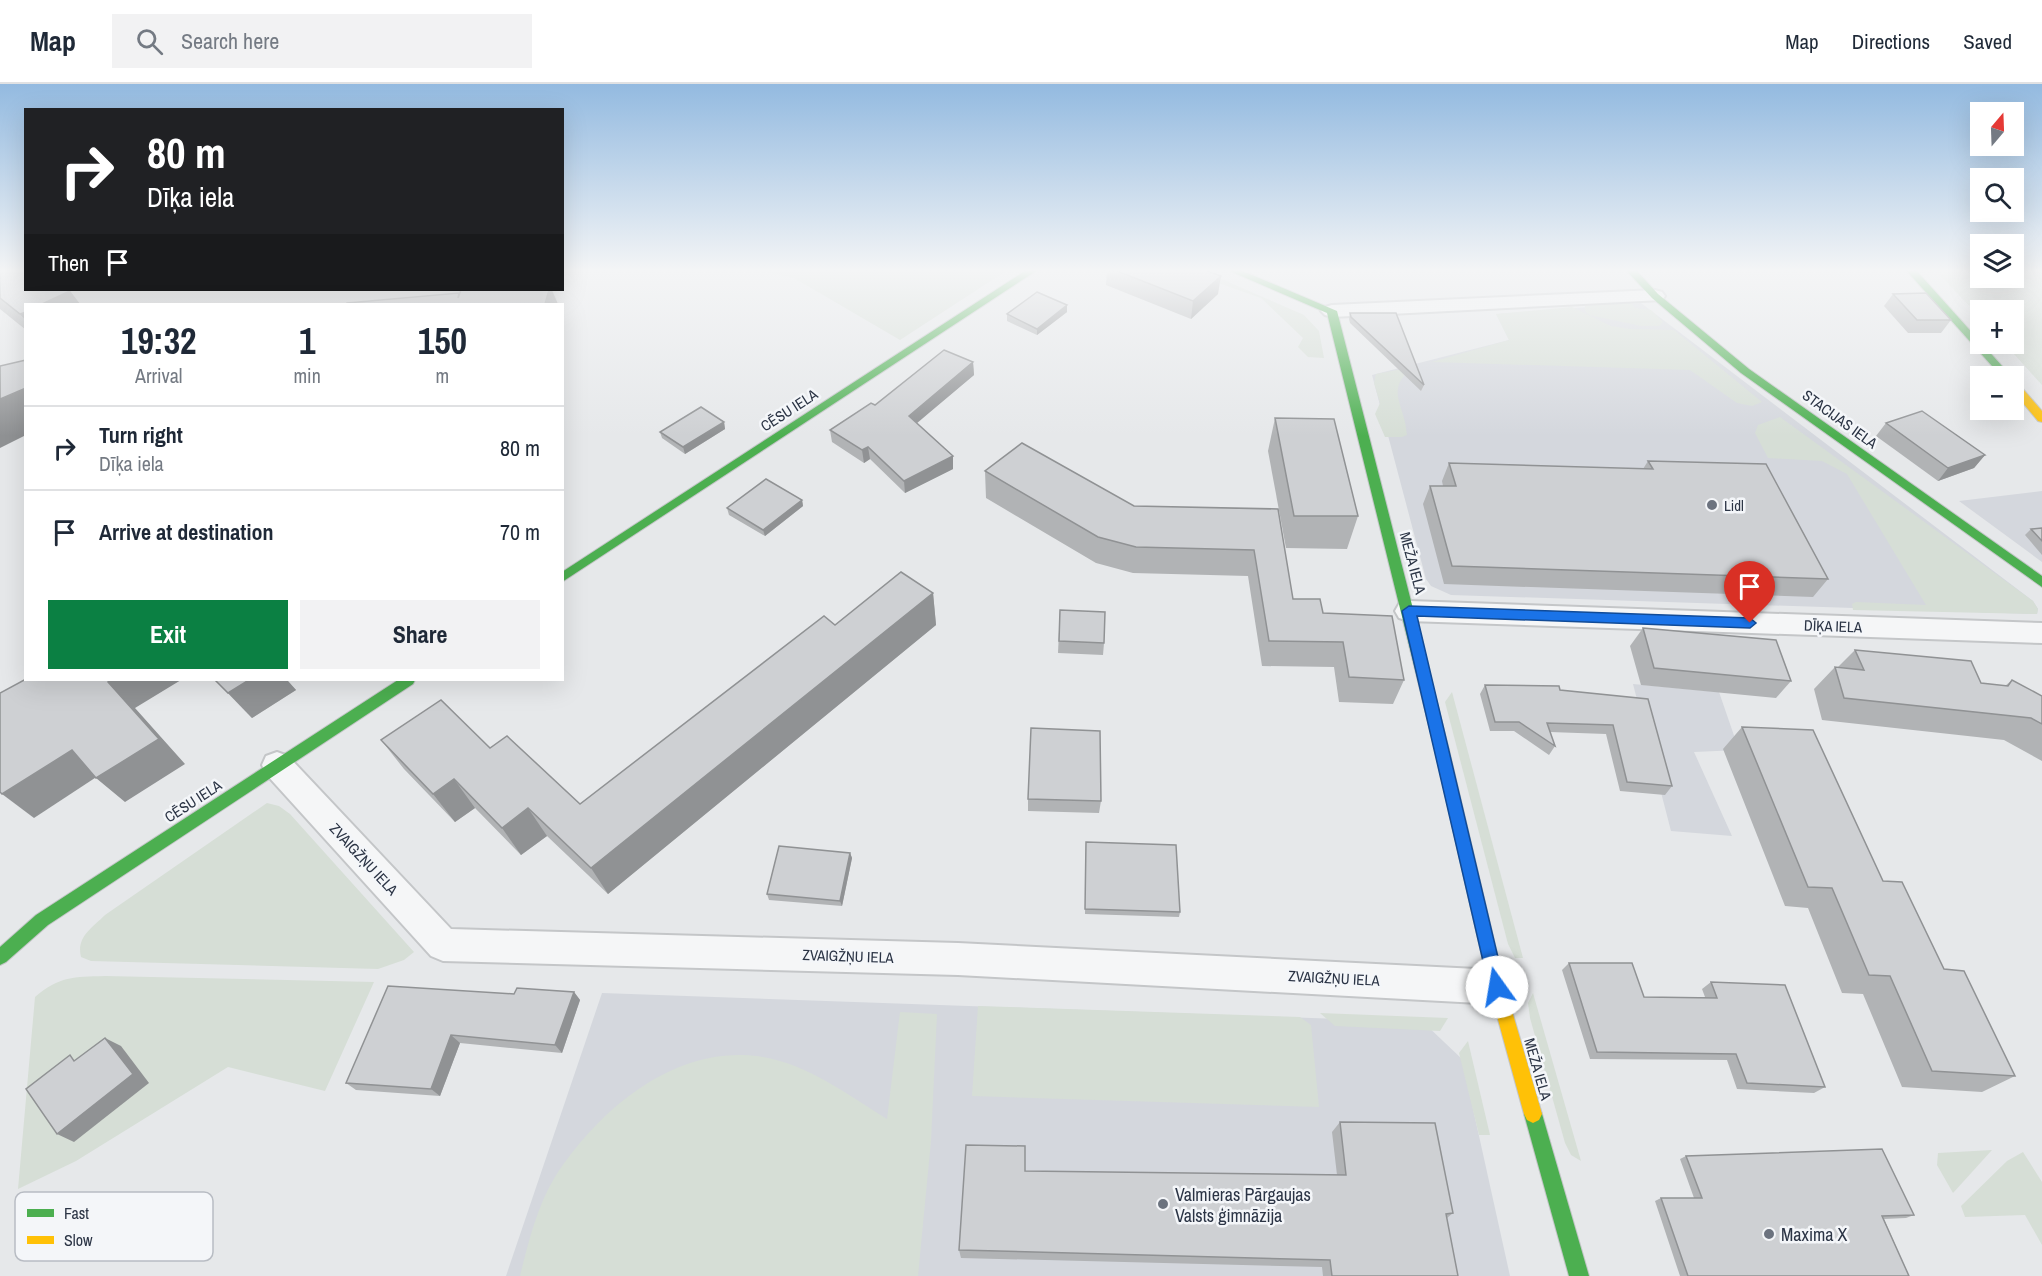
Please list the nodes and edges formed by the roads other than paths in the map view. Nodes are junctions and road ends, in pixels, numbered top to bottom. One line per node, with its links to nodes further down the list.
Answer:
1 (949, 325): 8 (street, CĒSU IELA)
2 (1335, 325): 10 (street, MEŽA IELA)
3 (1689, 325): 9 (street, STACIJAS IELA)
4 (1960, 325): 5 (street)
5 (1997, 366)
6 (2024, 397): 7 (street)
7 (2042, 418)
8 (564, 577)
9 (2042, 582)
10 (1409, 611): 11 (street, DĪĶA IELA); 15 (street, MEŽA IELA)
11 (2042, 633)
12 (406, 681): 13 (street, CĒSU IELA)
13 (277, 765): 14 (street, CĒSU IELA); 15 (street, ZVAIGŽŅU IELA)
14 (0, 957)
15 (1497, 987): 16 (street, MEŽA IELA)
16 (1579, 1276)

